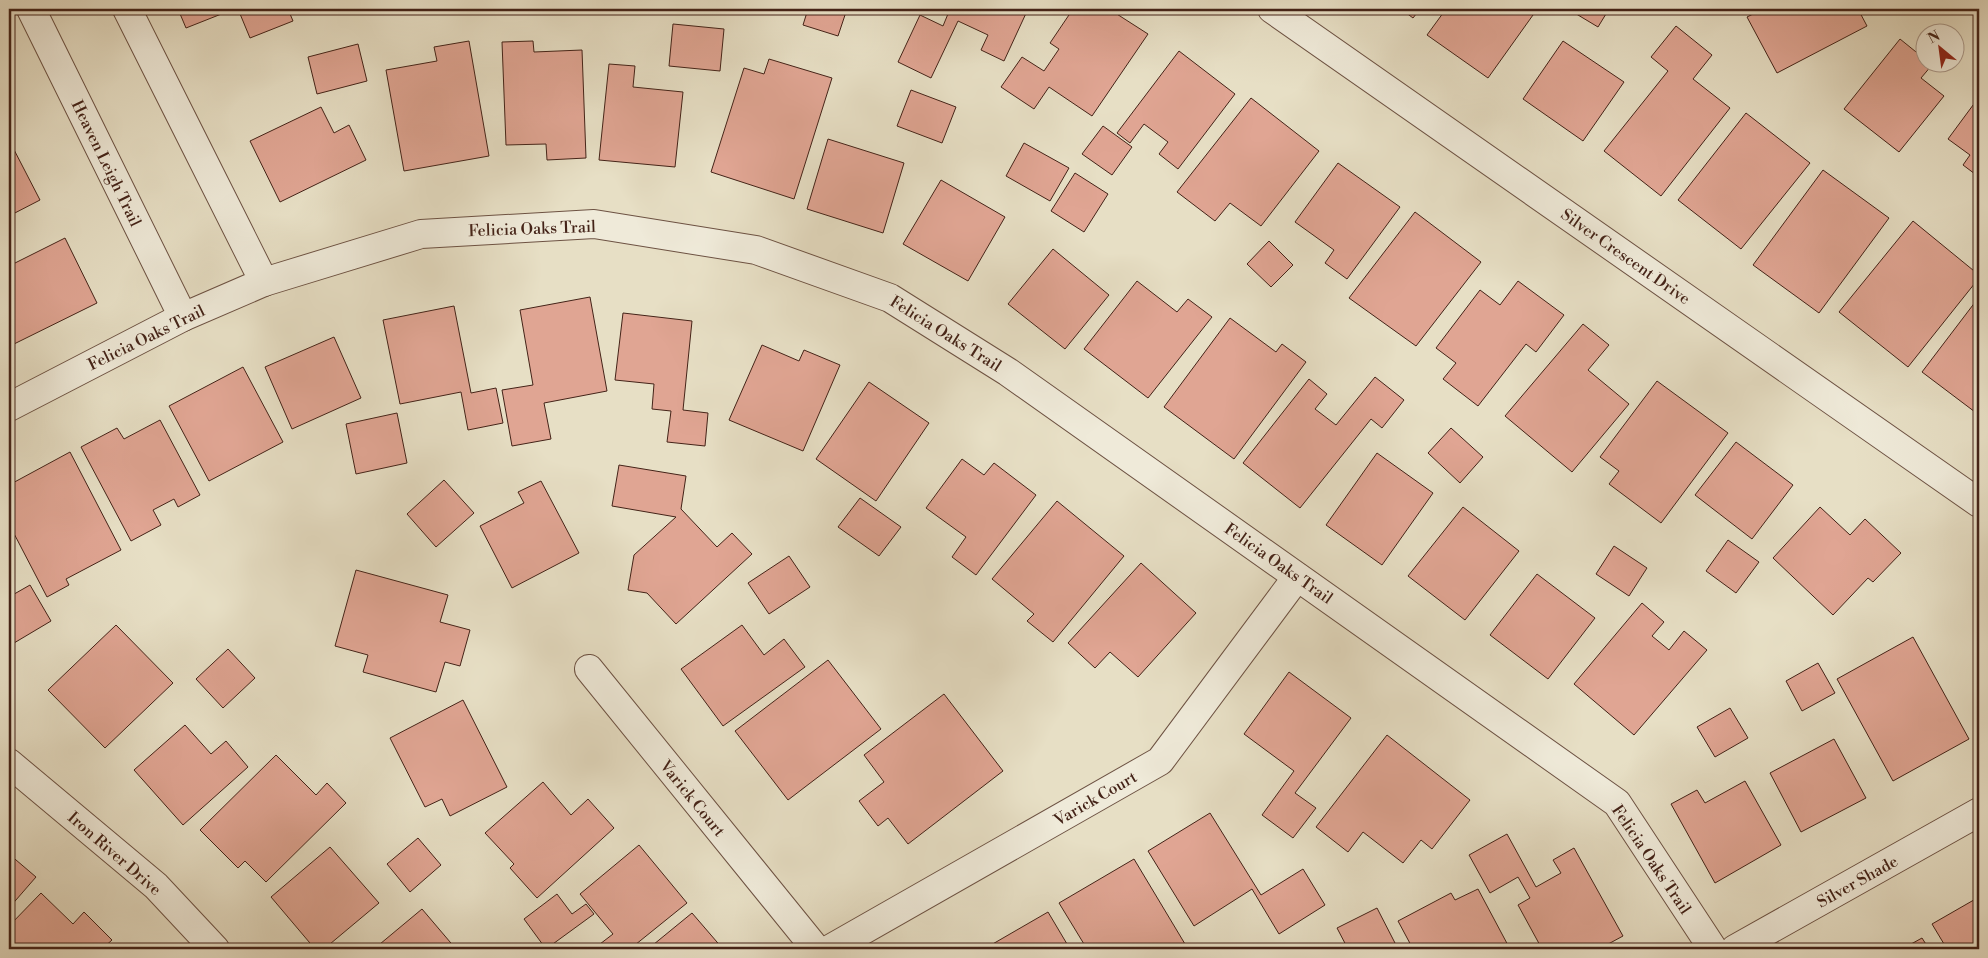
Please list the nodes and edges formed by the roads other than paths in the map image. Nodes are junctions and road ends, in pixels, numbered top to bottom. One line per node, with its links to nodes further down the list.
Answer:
1 (31, 9): 5 (street, Heaven Leigh Trail)
2 (127, 9): 4 (street)
3 (1272, 9): 7 (street, Silver Crescent Drive)
4 (264, 282): 5 (street, Felicia Oaks Trail); 8 (street, Felicia Oaks Trail)
5 (183, 317): 6 (street, Felicia Oaks Trail)
6 (9, 407)
7 (1979, 503)
8 (1297, 576): 14 (street, Varick Court); 15 (street, Felicia Oaks Trail)
9 (589, 670): 13 (street, Varick Court)
10 (9, 763): 12 (street, Iron River Drive)
11 (1979, 812): 16 (street, Silver Shade)
12 (215, 949)
13 (816, 949)
14 (830, 949)
15 (1713, 949)
16 (1735, 949)

